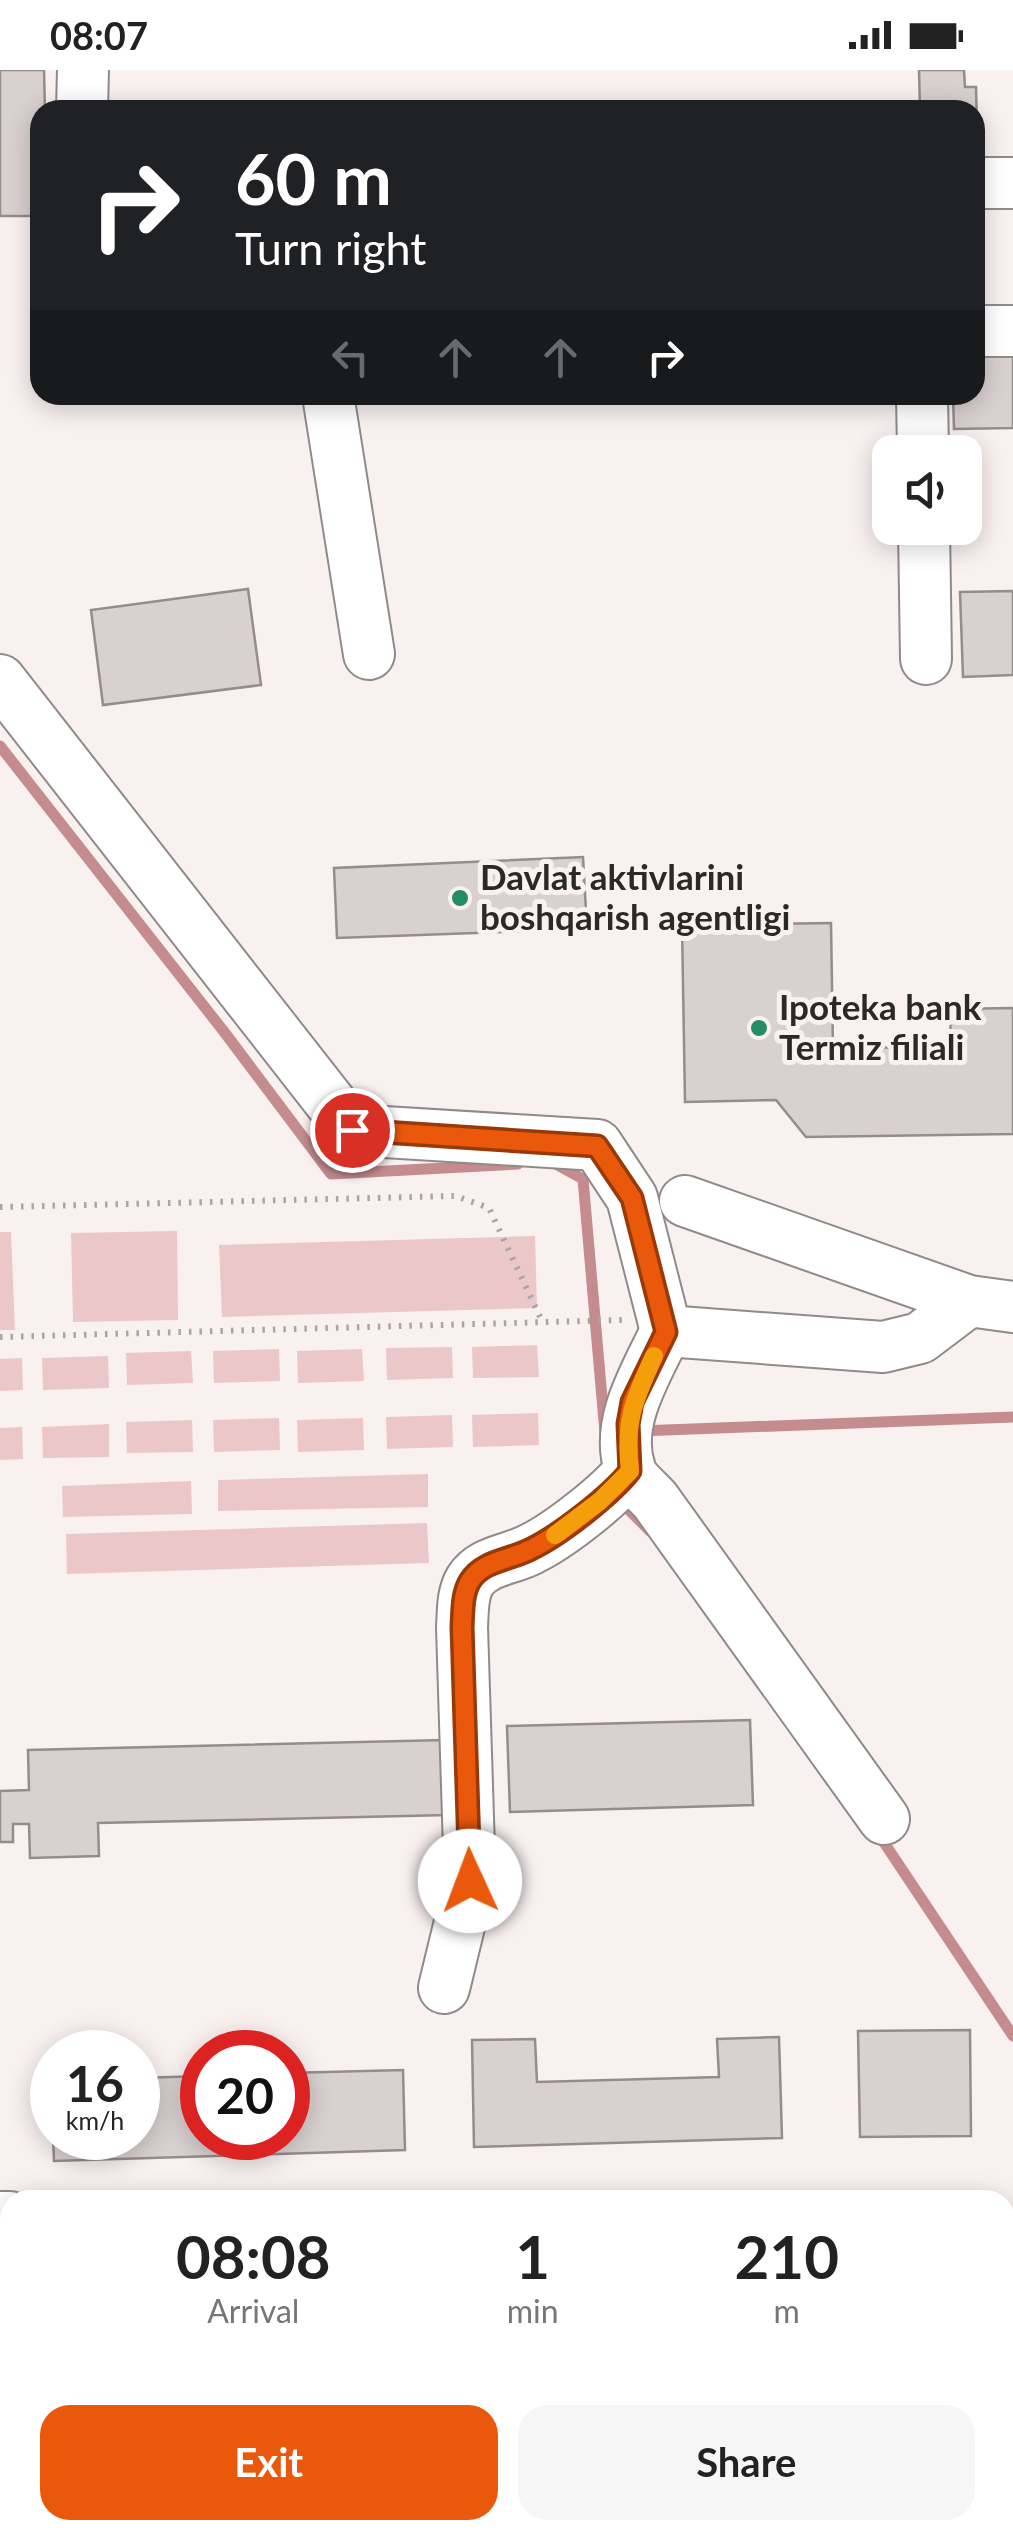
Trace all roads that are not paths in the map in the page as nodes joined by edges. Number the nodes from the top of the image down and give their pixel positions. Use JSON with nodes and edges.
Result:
{"nodes":[{"id":1,"x":83,"y":70,"type":"edge"},
{"id":2,"x":82,"y":100,"type":"edge"},
{"id":3,"x":1013,"y":330,"type":"edge"},
{"id":4,"x":985,"y":331,"type":"edge"},
{"id":5,"x":330,"y":405,"type":"edge"},
{"id":6,"x":922,"y":405,"type":"edge"},
{"id":7,"x":922,"y":435,"type":"edge"},
{"id":8,"x":924,"y":545,"type":"edge"},
{"id":9,"x":369,"y":654,"type":"dead end"},
{"id":10,"x":926,"y":659,"type":"dead end"},
{"id":11,"x":0,"y":680,"type":"edge"},
{"id":12,"x":685,"y":1201,"type":"dead end"},
{"id":13,"x":991,"y":1304,"type":"edge"},
{"id":14,"x":645,"y":1326,"type":"junction"},
{"id":15,"x":628,"y":1447,"type":"junction"},
{"id":16,"x":884,"y":1819,"type":"dead end"},
{"id":17,"x":444,"y":1988,"type":"dead end"}],
"edges":[{"from":1,"to":2,"type":"street"},
{"from":3,"to":4,"type":"street"},
{"from":5,"to":9,"type":"street"},
{"from":6,"to":7,"type":"street"},
{"from":8,"to":10,"type":"street"},
{"from":11,"to":14,"type":"street"},
{"from":12,"to":13,"type":"street"},
{"from":13,"to":14,"type":"street"},
{"from":14,"to":15,"type":"street"},
{"from":15,"to":16,"type":"street"},
{"from":15,"to":17,"type":"street"}]}
